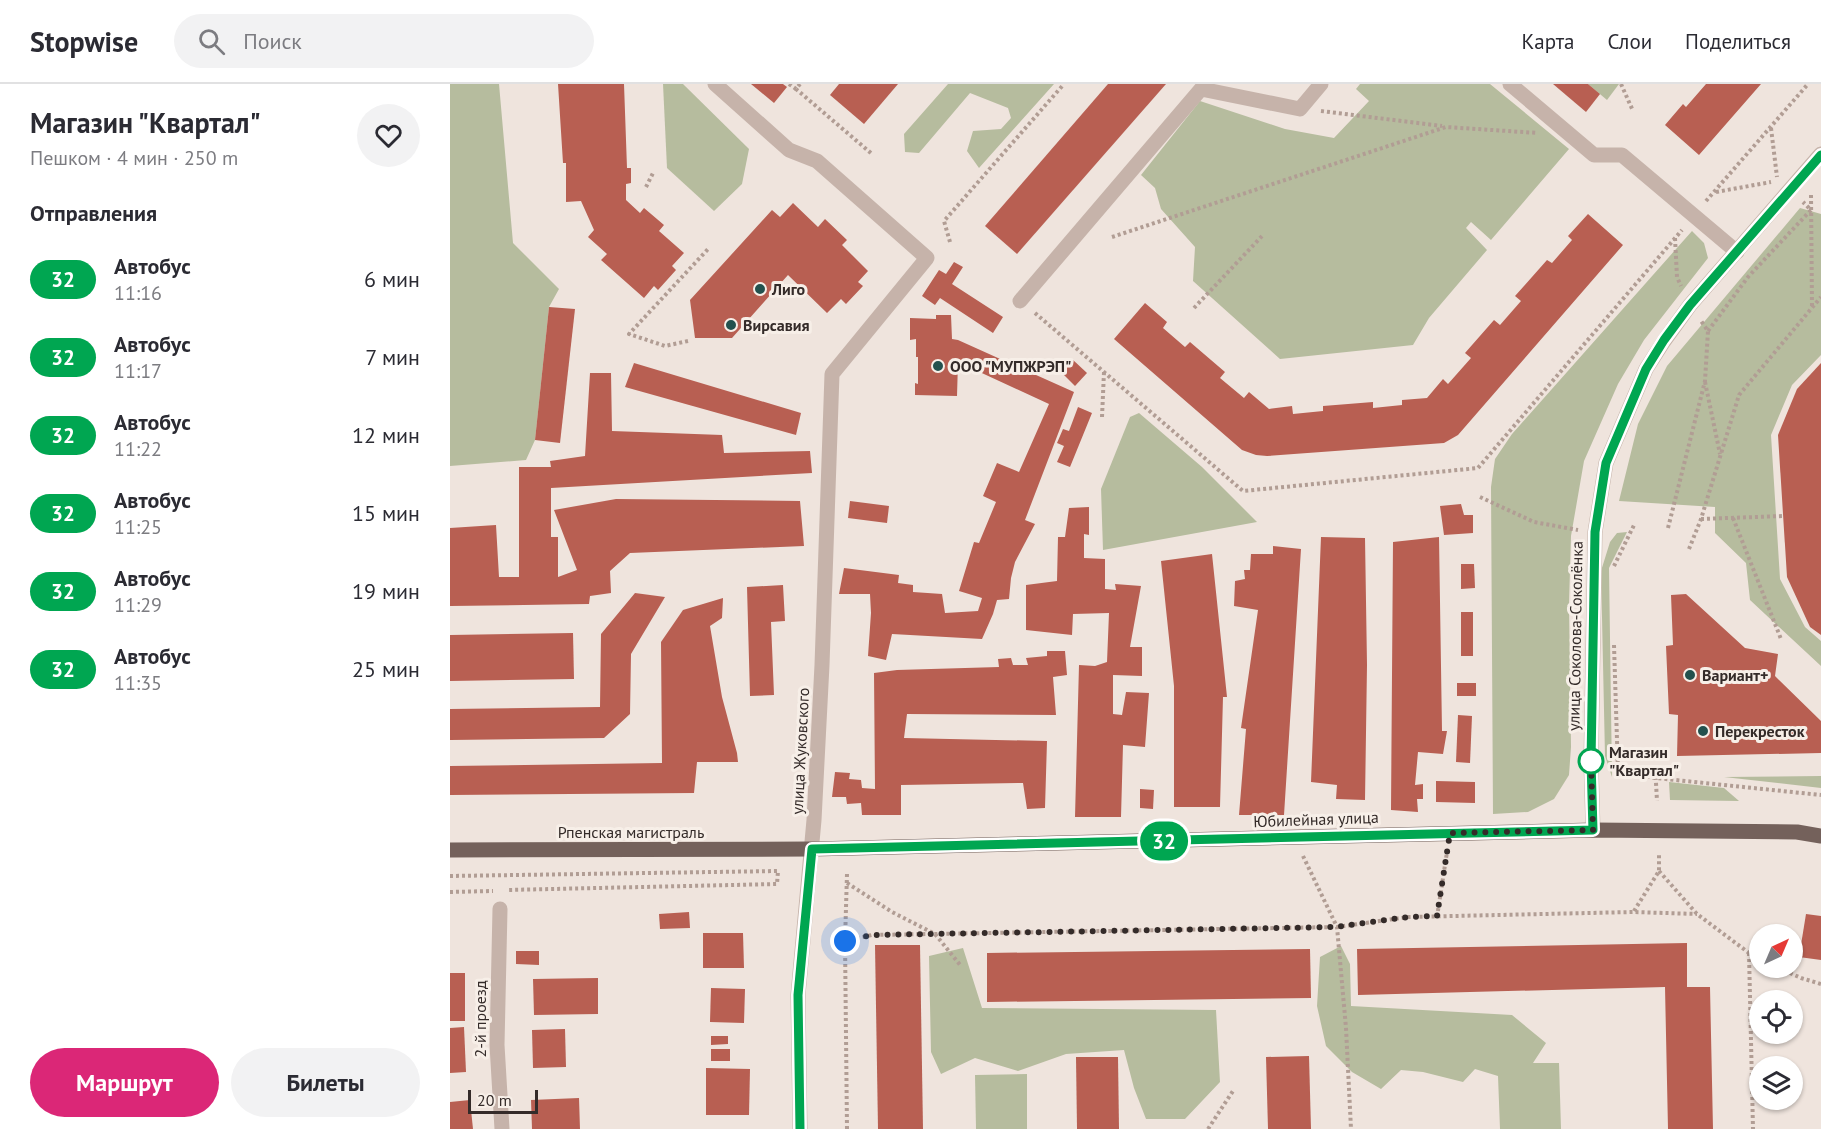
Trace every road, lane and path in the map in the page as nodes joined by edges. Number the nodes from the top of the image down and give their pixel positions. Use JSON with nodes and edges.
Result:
{"nodes":[{"id":1,"x":715,"y":84,"type":"edge"},
{"id":2,"x":789,"y":84,"type":"edge"},
{"id":3,"x":800,"y":84,"type":"edge"},
{"id":4,"x":1064,"y":84,"type":"edge"},
{"id":5,"x":1321,"y":84,"type":"edge"},
{"id":6,"x":1510,"y":84,"type":"edge"},
{"id":7,"x":1621,"y":84,"type":"edge"},
{"id":8,"x":1808,"y":84,"type":"edge"},
{"id":9,"x":796,"y":89,"type":"junction"},
{"id":10,"x":1300,"y":109,"type":"junction"},
{"id":11,"x":1633,"y":111,"type":"dead end"},
{"id":12,"x":1446,"y":127,"type":"junction"},
{"id":13,"x":1771,"y":127,"type":"junction"},
{"id":14,"x":1572,"y":135,"type":"junction"},
{"id":15,"x":872,"y":154,"type":"dead end"},
{"id":16,"x":1821,"y":154,"type":"edge"},
{"id":17,"x":653,"y":173,"type":"dead end"},
{"id":18,"x":646,"y":187,"type":"dead end"},
{"id":19,"x":1714,"y":192,"type":"junction"},
{"id":20,"x":1811,"y":192,"type":"dead end"},
{"id":21,"x":1801,"y":201,"type":"dead end"},
{"id":22,"x":1811,"y":210,"type":"junction"},
{"id":23,"x":1694,"y":216,"type":"junction"},
{"id":24,"x":1263,"y":235,"type":"dead end"},
{"id":25,"x":1112,"y":237,"type":"dead end"},
{"id":26,"x":1675,"y":237,"type":"junction"},
{"id":27,"x":950,"y":242,"type":"dead end"},
{"id":28,"x":710,"y":248,"type":"dead end"},
{"id":29,"x":1737,"y":252,"type":"junction"},
{"id":30,"x":1821,"y":297,"type":"edge"},
{"id":31,"x":1020,"y":301,"type":"joint"},
{"id":32,"x":1690,"y":305,"type":"junction"},
{"id":33,"x":1194,"y":308,"type":"dead end"},
{"id":34,"x":1812,"y":308,"type":"junction"},
{"id":35,"x":1708,"y":331,"type":"junction"},
{"id":36,"x":688,"y":341,"type":"dead end"},
{"id":37,"x":1104,"y":371,"type":"junction"},
{"id":38,"x":1705,"y":381,"type":"junction"},
{"id":39,"x":1102,"y":417,"type":"dead end"},
{"id":40,"x":1720,"y":455,"type":"junction"},
{"id":41,"x":1480,"y":497,"type":"dead end"},
{"id":42,"x":1783,"y":516,"type":"dead end"},
{"id":43,"x":1733,"y":518,"type":"junction"},
{"id":44,"x":1701,"y":519,"type":"junction"},
{"id":45,"x":1635,"y":523,"type":"dead end"},
{"id":46,"x":1668,"y":528,"type":"dead end"},
{"id":47,"x":1595,"y":532,"type":"junction"},
{"id":48,"x":1689,"y":549,"type":"dead end"},
{"id":49,"x":1612,"y":569,"type":"dead end"},
{"id":50,"x":1780,"y":639,"type":"dead end"},
{"id":51,"x":1614,"y":641,"type":"dead end"},
{"id":52,"x":1655,"y":765,"type":"dead end"},
{"id":53,"x":1656,"y":778,"type":"junction"},
{"id":54,"x":1821,"y":795,"type":"edge"},
{"id":55,"x":1657,"y":801,"type":"dead end"},
{"id":56,"x":1593,"y":830,"type":"junction"},
{"id":57,"x":1450,"y":833,"type":"junction"},
{"id":58,"x":1821,"y":836,"type":"edge"},
{"id":59,"x":1297,"y":837,"type":"junction"},
{"id":60,"x":812,"y":849,"type":"junction"},
{"id":61,"x":450,"y":850,"type":"edge"},
{"id":62,"x":1659,"y":855,"type":"dead end"},
{"id":63,"x":1659,"y":871,"type":"junction"},
{"id":64,"x":847,"y":874,"type":"dead end"},
{"id":65,"x":450,"y":876,"type":"edge"},
{"id":66,"x":847,"y":882,"type":"junction"},
{"id":67,"x":450,"y":892,"type":"edge"},
{"id":68,"x":500,"y":909,"type":"dead end"},
{"id":69,"x":1633,"y":912,"type":"junction"},
{"id":70,"x":1697,"y":914,"type":"junction"},
{"id":71,"x":1437,"y":916,"type":"junction"},
{"id":72,"x":1336,"y":927,"type":"junction"},
{"id":73,"x":935,"y":934,"type":"junction"},
{"id":74,"x":845,"y":941,"type":"junction"},
{"id":75,"x":1749,"y":953,"type":"edge"},
{"id":76,"x":961,"y":966,"type":"dead end"},
{"id":77,"x":1750,"y":978,"type":"edge"},
{"id":78,"x":1801,"y":978,"type":"edge"},
{"id":79,"x":1821,"y":984,"type":"edge"},
{"id":80,"x":1233,"y":1091,"type":"dead end"},
{"id":81,"x":502,"y":1129,"type":"edge"},
{"id":82,"x":800,"y":1129,"type":"edge"},
{"id":83,"x":847,"y":1129,"type":"edge"},
{"id":84,"x":1208,"y":1129,"type":"edge"},
{"id":85,"x":1351,"y":1129,"type":"edge"},
{"id":86,"x":1753,"y":1129,"type":"edge"}],
"edges":[{"from":1,"to":60,"type":"street","name":"улица Жуковского"},
{"from":2,"to":9,"type":"path"},
{"from":3,"to":9,"type":"path"},
{"from":4,"to":27,"type":"path"},
{"from":5,"to":10,"type":"street"},
{"from":6,"to":14,"type":"street"},
{"from":7,"to":11,"type":"path"},
{"from":8,"to":13,"type":"path"},
{"from":9,"to":15,"type":"path"},
{"from":10,"to":12,"type":"path"},
{"from":10,"to":31,"type":"street"},
{"from":12,"to":14,"type":"path"},
{"from":12,"to":25,"type":"path"},
{"from":13,"to":19,"type":"path"},
{"from":13,"to":19,"type":"path"},
{"from":14,"to":23,"type":"street"},
{"from":16,"to":29,"type":"street","name":"улица Соколова-Соколёнка"},
{"from":17,"to":18,"type":"path"},
{"from":19,"to":23,"type":"path"},
{"from":20,"to":22,"type":"path"},
{"from":21,"to":22,"type":"path"},
{"from":22,"to":34,"type":"path"},
{"from":22,"to":35,"type":"path"},
{"from":23,"to":26,"type":"path"},
{"from":23,"to":29,"type":"street"},
{"from":24,"to":33,"type":"path"},
{"from":26,"to":32,"type":"path"},
{"from":26,"to":37,"type":"path"},
{"from":28,"to":36,"type":"path"},
{"from":29,"to":32,"type":"street","name":"улица Соколова-Соколёнка"},
{"from":30,"to":34,"type":"path"},
{"from":31,"to":37,"type":"path"},
{"from":32,"to":35,"type":"path"},
{"from":32,"to":47,"type":"street","name":"улица Соколова-Соколёнка"},
{"from":34,"to":40,"type":"path"},
{"from":35,"to":38,"type":"path"},
{"from":37,"to":39,"type":"path"},
{"from":38,"to":40,"type":"path"},
{"from":38,"to":46,"type":"path"},
{"from":40,"to":44,"type":"path"},
{"from":41,"to":47,"type":"path"},
{"from":42,"to":43,"type":"path"},
{"from":43,"to":44,"type":"path"},
{"from":43,"to":50,"type":"path"},
{"from":44,"to":48,"type":"path"},
{"from":45,"to":49,"type":"path"},
{"from":47,"to":56,"type":"street","name":"улица Соколова-Соколёнка"},
{"from":51,"to":53,"type":"path"},
{"from":52,"to":53,"type":"path"},
{"from":53,"to":54,"type":"path"},
{"from":53,"to":55,"type":"path"},
{"from":56,"to":57,"type":"main road","name":"Юбилейная улица"},
{"from":56,"to":58,"type":"main road","name":"Юбилейная улица"},
{"from":57,"to":59,"type":"main road","name":"Юбилейная улица"},
{"from":57,"to":71,"type":"path"},
{"from":59,"to":60,"type":"main road","name":"Юбилейная улица"},
{"from":59,"to":72,"type":"path"},
{"from":60,"to":61,"type":"main road","name":"Рпенская магистраль"},
{"from":60,"to":82,"type":"street","name":"улица Жуковского"},
{"from":62,"to":63,"type":"path"},
{"from":63,"to":69,"type":"path"},
{"from":63,"to":70,"type":"path"},
{"from":64,"to":66,"type":"path"},
{"from":65,"to":67,"type":"path"},
{"from":66,"to":73,"type":"path"},
{"from":66,"to":74,"type":"path"},
{"from":68,"to":81,"type":"street","name":"2-й проезд"},
{"from":69,"to":70,"type":"path"},
{"from":69,"to":71,"type":"path"},
{"from":70,"to":75,"type":"path"},
{"from":71,"to":72,"type":"path"},
{"from":72,"to":73,"type":"path"},
{"from":72,"to":85,"type":"path"},
{"from":73,"to":74,"type":"path"},
{"from":73,"to":76,"type":"path"},
{"from":74,"to":83,"type":"path"},
{"from":77,"to":86,"type":"path"},
{"from":78,"to":79,"type":"path"},
{"from":80,"to":84,"type":"path"}]}
